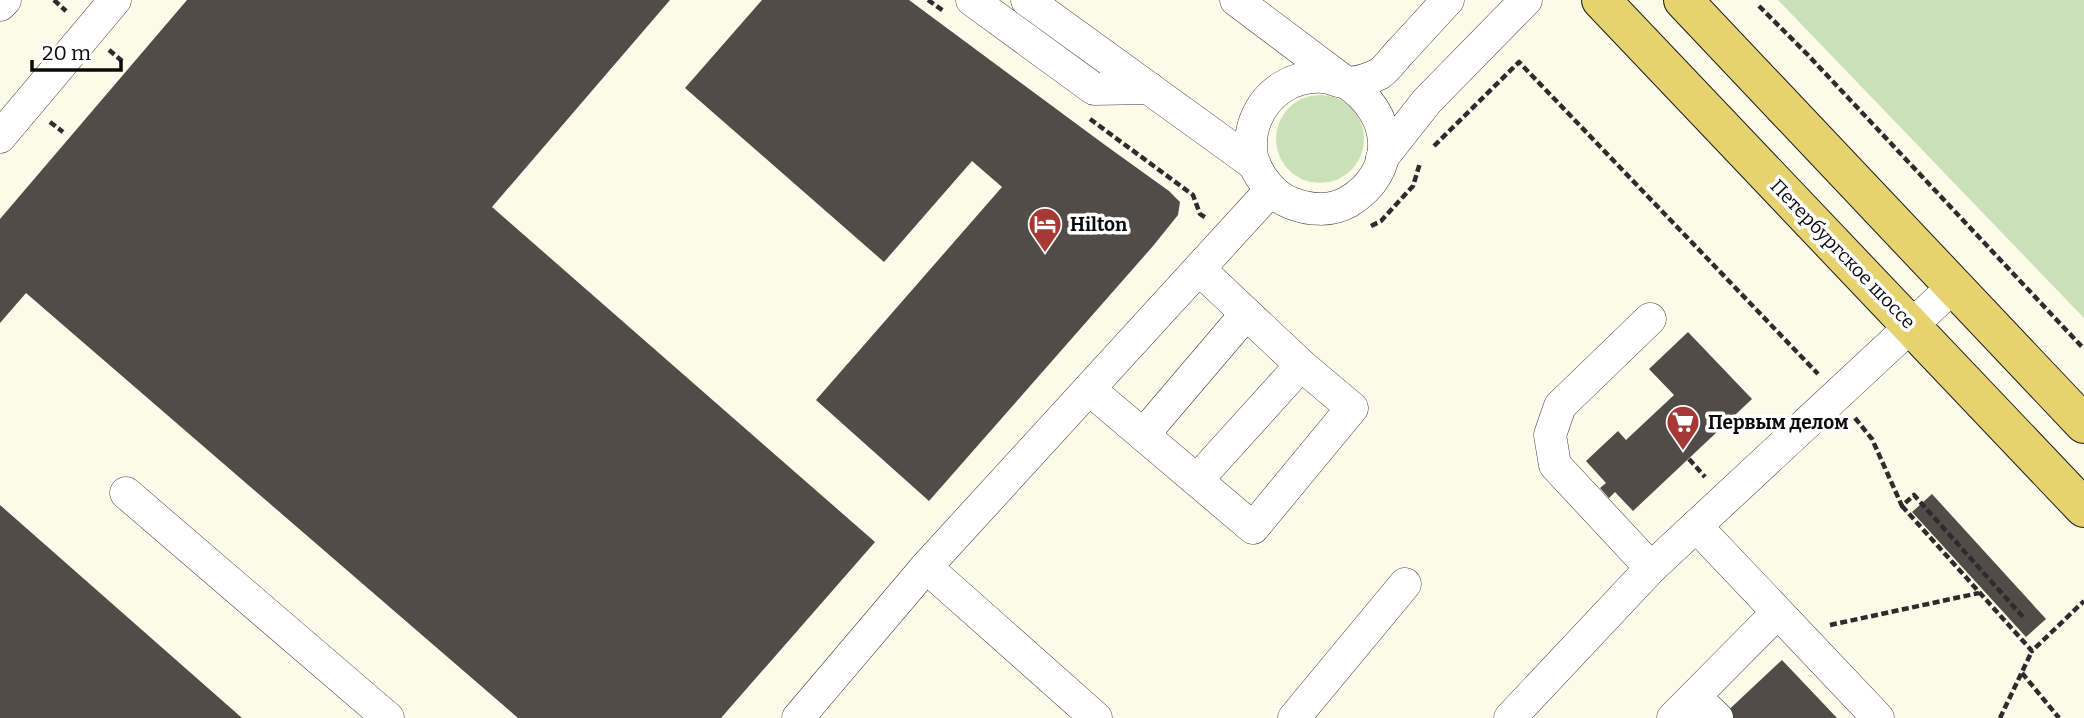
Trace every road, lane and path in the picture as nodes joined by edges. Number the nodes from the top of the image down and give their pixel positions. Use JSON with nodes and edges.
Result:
{"nodes":[{"id":1,"x":5,"y":0,"type":"edge"},
{"id":2,"x":115,"y":0,"type":"edge"},
{"id":3,"x":972,"y":0,"type":"edge"},
{"id":4,"x":1027,"y":0,"type":"edge"},
{"id":5,"x":1236,"y":0,"type":"edge"},
{"id":6,"x":1448,"y":0,"type":"edge"},
{"id":7,"x":1526,"y":0,"type":"edge"},
{"id":8,"x":1601,"y":0,"type":"edge"},
{"id":9,"x":1683,"y":0,"type":"edge"},
{"id":10,"x":0,"y":5,"type":"edge"},
{"id":11,"x":1759,"y":6,"type":"dead end"},
{"id":12,"x":1345,"y":82,"type":"junction"},
{"id":13,"x":1149,"y":88,"type":"junction"},
{"id":14,"x":0,"y":137,"type":"edge"},
{"id":15,"x":1382,"y":159,"type":"junction"},
{"id":16,"x":1263,"y":178,"type":"junction"},
{"id":17,"x":1199,"y":269,"type":"junction"},
{"id":18,"x":1954,"y":286,"type":"junction"},
{"id":19,"x":1246,"y":314,"type":"junction"},
{"id":20,"x":1650,"y":319,"type":"dead end"},
{"id":21,"x":1911,"y":326,"type":"junction"},
{"id":22,"x":2084,"y":349,"type":"edge"},
{"id":23,"x":1301,"y":365,"type":"junction"},
{"id":24,"x":1089,"y":389,"type":"junction"},
{"id":25,"x":1838,"y":394,"type":"junction"},
{"id":26,"x":2084,"y":424,"type":"edge"},
{"id":27,"x":1143,"y":435,"type":"junction"},
{"id":28,"x":1197,"y":480,"type":"junction"},
{"id":29,"x":126,"y":493,"type":"dead end"},
{"id":30,"x":1902,"y":506,"type":"junction"},
{"id":31,"x":2084,"y":508,"type":"edge"},
{"id":32,"x":1696,"y":526,"type":"junction"},
{"id":33,"x":926,"y":566,"type":"junction"},
{"id":34,"x":1651,"y":568,"type":"junction"},
{"id":35,"x":1405,"y":584,"type":"dead end"},
{"id":36,"x":1980,"y":593,"type":"junction"},
{"id":37,"x":2084,"y":601,"type":"edge"},
{"id":38,"x":2023,"y":617,"type":"dead end"},
{"id":39,"x":1786,"y":623,"type":"junction"},
{"id":40,"x":2032,"y":651,"type":"junction"},
{"id":41,"x":2022,"y":673,"type":"junction"},
{"id":42,"x":1695,"y":711,"type":"edge"},
{"id":43,"x":388,"y":718,"type":"edge"},
{"id":44,"x":798,"y":718,"type":"edge"},
{"id":45,"x":1096,"y":718,"type":"edge"},
{"id":46,"x":1294,"y":718,"type":"edge"},
{"id":47,"x":1510,"y":718,"type":"edge"},
{"id":48,"x":1878,"y":718,"type":"edge"},
{"id":49,"x":2000,"y":718,"type":"edge"},
{"id":50,"x":2059,"y":718,"type":"edge"}],
"edges":[{"from":1,"to":10,"type":"street"},
{"from":2,"to":14,"type":"street"},
{"from":3,"to":13,"type":"street"},
{"from":4,"to":13,"type":"street"},
{"from":5,"to":12,"type":"street"},
{"from":6,"to":12,"type":"street"},
{"from":7,"to":15,"type":"street"},
{"from":8,"to":21,"type":"main road","name":"Петербургское шоссе"},
{"from":9,"to":18,"type":"main road"},
{"from":11,"to":22,"type":"path"},
{"from":12,"to":15,"type":"street"},
{"from":12,"to":16,"type":"street"},
{"from":13,"to":16,"type":"street"},
{"from":15,"to":16,"type":"street"},
{"from":16,"to":17,"type":"street"},
{"from":17,"to":19,"type":"street"},
{"from":17,"to":24,"type":"street"},
{"from":18,"to":21,"type":"street"},
{"from":18,"to":26,"type":"main road"},
{"from":19,"to":23,"type":"street"},
{"from":19,"to":27,"type":"street"},
{"from":20,"to":34,"type":"street"},
{"from":21,"to":25,"type":"street"},
{"from":21,"to":31,"type":"main road","name":"Петербургское шоссе"},
{"from":23,"to":28,"type":"street"},
{"from":23,"to":28,"type":"street"},
{"from":24,"to":27,"type":"street"},
{"from":24,"to":33,"type":"street"},
{"from":25,"to":30,"type":"path"},
{"from":25,"to":32,"type":"street"},
{"from":27,"to":28,"type":"street"},
{"from":29,"to":43,"type":"street"},
{"from":30,"to":36,"type":"path"},
{"from":30,"to":38,"type":"path"},
{"from":32,"to":34,"type":"street"},
{"from":32,"to":39,"type":"street"},
{"from":33,"to":44,"type":"street"},
{"from":33,"to":45,"type":"street"},
{"from":34,"to":47,"type":"street"},
{"from":35,"to":46,"type":"street"},
{"from":36,"to":39,"type":"path"},
{"from":36,"to":40,"type":"path"},
{"from":37,"to":40,"type":"path"},
{"from":39,"to":42,"type":"street"},
{"from":39,"to":48,"type":"street"},
{"from":40,"to":41,"type":"path"},
{"from":41,"to":49,"type":"path"},
{"from":41,"to":50,"type":"path"}]}
